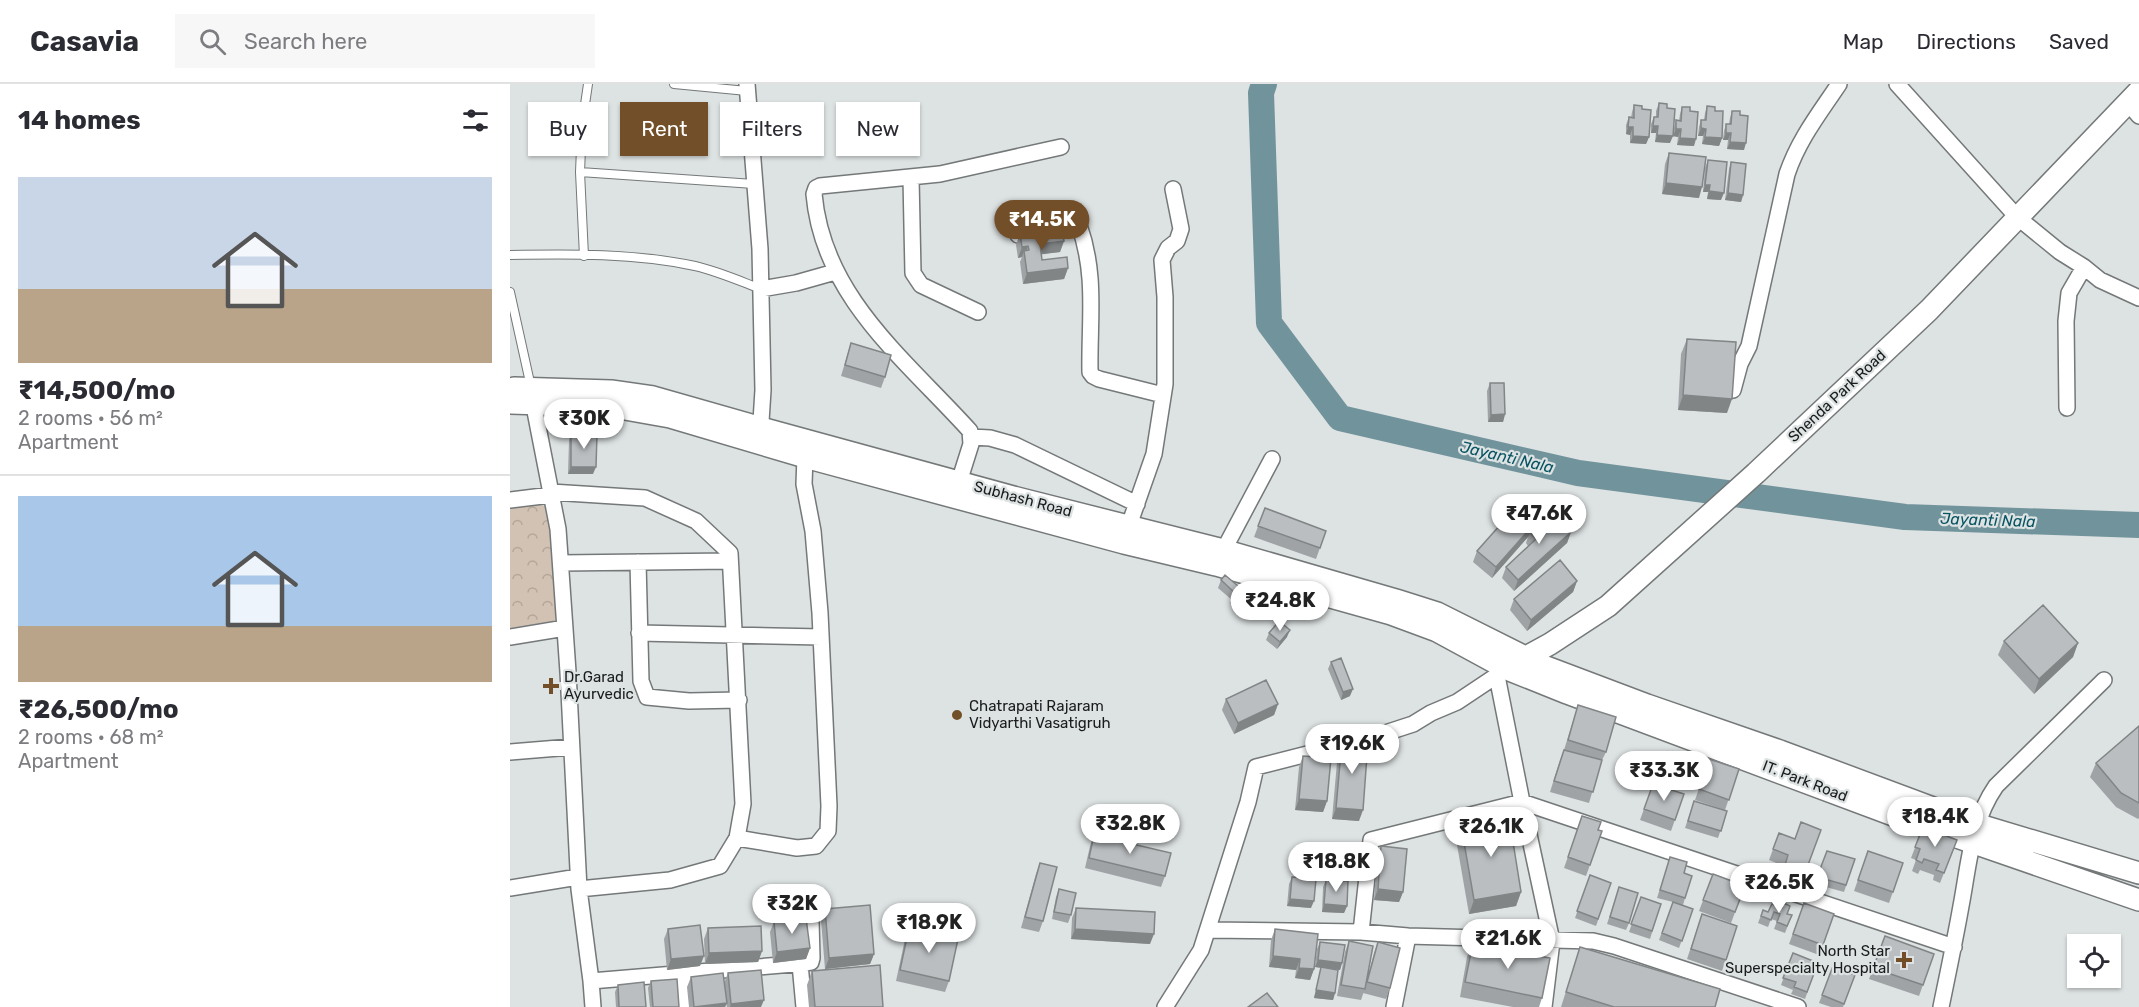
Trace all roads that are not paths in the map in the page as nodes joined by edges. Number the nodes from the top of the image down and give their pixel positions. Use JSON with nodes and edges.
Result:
{"nodes":[{"id":1,"x":588,"y":84,"type":"edge"},
{"id":2,"x":674,"y":84,"type":"edge"},
{"id":3,"x":1839,"y":84,"type":"edge"},
{"id":4,"x":1897,"y":84,"type":"edge"},
{"id":5,"x":747,"y":87,"type":"edge"},
{"id":6,"x":2135,"y":103,"type":"edge"},
{"id":7,"x":1061,"y":147,"type":"dead end"},
{"id":8,"x":580,"y":172,"type":"junction"},
{"id":9,"x":911,"y":178,"type":"junction"},
{"id":10,"x":754,"y":184,"type":"junction"},
{"id":11,"x":1173,"y":189,"type":"dead end"},
{"id":12,"x":2017,"y":217,"type":"junction"},
{"id":13,"x":1018,"y":235,"type":"edge"},
{"id":14,"x":510,"y":255,"type":"edge"},
{"id":15,"x":584,"y":256,"type":"junction"},
{"id":16,"x":2084,"y":267,"type":"junction"},
{"id":17,"x":835,"y":272,"type":"junction"},
{"id":18,"x":761,"y":289,"type":"junction"},
{"id":19,"x":510,"y":292,"type":"edge"},
{"id":20,"x":2139,"y":298,"type":"edge"},
{"id":21,"x":978,"y":312,"type":"dead end"},
{"id":22,"x":1733,"y":390,"type":"edge"},
{"id":23,"x":525,"y":393,"type":"edge"},
{"id":24,"x":1163,"y":395,"type":"junction"},
{"id":25,"x":510,"y":403,"type":"edge"},
{"id":26,"x":2067,"y":408,"type":"dead end"},
{"id":27,"x":760,"y":436,"type":"junction"},
{"id":28,"x":972,"y":437,"type":"junction"},
{"id":29,"x":806,"y":457,"type":"junction"},
{"id":30,"x":1272,"y":459,"type":"dead end"},
{"id":31,"x":948,"y":484,"type":"junction"},
{"id":32,"x":551,"y":494,"type":"junction"},
{"id":33,"x":510,"y":501,"type":"edge"},
{"id":34,"x":1137,"y":504,"type":"junction"},
{"id":35,"x":1126,"y":535,"type":"junction"},
{"id":36,"x":1219,"y":558,"type":"junction"},
{"id":37,"x":730,"y":561,"type":"junction"},
{"id":38,"x":638,"y":562,"type":"junction"},
{"id":39,"x":561,"y":563,"type":"junction"},
{"id":40,"x":565,"y":628,"type":"junction"},
{"id":41,"x":639,"y":633,"type":"junction"},
{"id":42,"x":734,"y":636,"type":"junction"},
{"id":43,"x":510,"y":637,"type":"edge"},
{"id":44,"x":821,"y":637,"type":"junction"},
{"id":45,"x":1525,"y":656,"type":"junction"},
{"id":46,"x":1502,"y":672,"type":"junction"},
{"id":47,"x":2104,"y":680,"type":"dead end"},
{"id":48,"x":739,"y":700,"type":"junction"},
{"id":49,"x":571,"y":747,"type":"junction"},
{"id":50,"x":510,"y":752,"type":"edge"},
{"id":51,"x":1522,"y":802,"type":"junction"},
{"id":52,"x":1974,"y":833,"type":"junction"},
{"id":53,"x":737,"y":838,"type":"junction"},
{"id":54,"x":2139,"y":873,"type":"edge"},
{"id":55,"x":578,"y":883,"type":"junction"},
{"id":56,"x":510,"y":888,"type":"edge"},
{"id":57,"x":2139,"y":900,"type":"edge"},
{"id":58,"x":811,"y":921,"type":"dead end"},
{"id":59,"x":1208,"y":930,"type":"junction"},
{"id":60,"x":1360,"y":932,"type":"junction"},
{"id":61,"x":1408,"y":936,"type":"junction"},
{"id":62,"x":1552,"y":941,"type":"junction"},
{"id":63,"x":1954,"y":947,"type":"junction"},
{"id":64,"x":800,"y":964,"type":"junction"},
{"id":65,"x":683,"y":973,"type":"junction"},
{"id":66,"x":591,"y":981,"type":"junction"},
{"id":67,"x":593,"y":1007,"type":"edge"},
{"id":68,"x":686,"y":1007,"type":"edge"},
{"id":69,"x":804,"y":1007,"type":"edge"},
{"id":70,"x":1165,"y":1007,"type":"edge"},
{"id":71,"x":1394,"y":1007,"type":"edge"},
{"id":72,"x":1544,"y":1007,"type":"edge"},
{"id":73,"x":1798,"y":1007,"type":"edge"},
{"id":74,"x":1941,"y":1007,"type":"edge"}],
"edges":[{"from":1,"to":8,"type":"lane"},
{"from":2,"to":5,"type":"lane"},
{"from":3,"to":22,"type":"street"},
{"from":4,"to":12,"type":"street"},
{"from":5,"to":10,"type":"street"},
{"from":6,"to":12,"type":"main road","name":"Shenda Park Road"},
{"from":7,"to":9,"type":"street"},
{"from":8,"to":10,"type":"lane"},
{"from":8,"to":15,"type":"lane"},
{"from":9,"to":17,"type":"street"},
{"from":9,"to":21,"type":"street"},
{"from":10,"to":18,"type":"street"},
{"from":11,"to":24,"type":"street"},
{"from":12,"to":16,"type":"street"},
{"from":12,"to":45,"type":"main road","name":"Shenda Park Road"},
{"from":13,"to":24,"type":"street"},
{"from":14,"to":15,"type":"lane"},
{"from":15,"to":18,"type":"lane"},
{"from":16,"to":20,"type":"street"},
{"from":16,"to":26,"type":"street"},
{"from":17,"to":18,"type":"street"},
{"from":17,"to":28,"type":"street"},
{"from":18,"to":27,"type":"street"},
{"from":19,"to":23,"type":"lane"},
{"from":23,"to":25,"type":"main road","name":"Subhash Road"},
{"from":23,"to":27,"type":"main road","name":"Subhash Road"},
{"from":23,"to":32,"type":"street"},
{"from":24,"to":34,"type":"street"},
{"from":27,"to":29,"type":"main road","name":"Subhash Road"},
{"from":27,"to":31,"type":"main road","name":"Subhash Road"},
{"from":28,"to":31,"type":"street"},
{"from":28,"to":34,"type":"street"},
{"from":29,"to":31,"type":"main road","name":"Subhash Road"},
{"from":29,"to":44,"type":"street"},
{"from":30,"to":36,"type":"street"},
{"from":31,"to":35,"type":"main road","name":"Subhash Road"},
{"from":32,"to":33,"type":"street"},
{"from":32,"to":37,"type":"street"},
{"from":32,"to":39,"type":"street"},
{"from":34,"to":35,"type":"street"},
{"from":35,"to":36,"type":"main road","name":"Subhash Road"},
{"from":36,"to":45,"type":"main road","name":"Subhash Road"},
{"from":36,"to":46,"type":"main road","name":"Subhash Road"},
{"from":37,"to":38,"type":"street"},
{"from":37,"to":42,"type":"street"},
{"from":38,"to":39,"type":"street"},
{"from":38,"to":41,"type":"street"},
{"from":39,"to":40,"type":"street"},
{"from":40,"to":43,"type":"street"},
{"from":40,"to":49,"type":"street"},
{"from":41,"to":42,"type":"street"},
{"from":41,"to":48,"type":"street"},
{"from":42,"to":44,"type":"street"},
{"from":42,"to":48,"type":"street"},
{"from":44,"to":53,"type":"street"},
{"from":45,"to":46,"type":"main road","name":"Shenda Park Road"},
{"from":45,"to":52,"type":"main road","name":"IT. Park Road"},
{"from":46,"to":51,"type":"street"},
{"from":46,"to":52,"type":"main road","name":"IT. Park Road"},
{"from":46,"to":59,"type":"street"},
{"from":47,"to":52,"type":"street"},
{"from":48,"to":53,"type":"street"},
{"from":49,"to":50,"type":"street"},
{"from":49,"to":55,"type":"street"},
{"from":51,"to":60,"type":"street"},
{"from":51,"to":62,"type":"street"},
{"from":51,"to":63,"type":"street"},
{"from":52,"to":54,"type":"main road","name":"IT. Park Road"},
{"from":52,"to":57,"type":"main road","name":"IT. Park Road"},
{"from":52,"to":63,"type":"street"},
{"from":53,"to":55,"type":"street"},
{"from":55,"to":56,"type":"street"},
{"from":55,"to":66,"type":"street"},
{"from":58,"to":64,"type":"street"},
{"from":59,"to":60,"type":"street"},
{"from":59,"to":70,"type":"street"},
{"from":60,"to":61,"type":"street"},
{"from":61,"to":62,"type":"street"},
{"from":61,"to":71,"type":"street"},
{"from":62,"to":72,"type":"street"},
{"from":62,"to":73,"type":"street"},
{"from":63,"to":74,"type":"street"},
{"from":64,"to":65,"type":"street"},
{"from":64,"to":69,"type":"street"},
{"from":65,"to":66,"type":"street"},
{"from":65,"to":68,"type":"street"},
{"from":66,"to":67,"type":"street"}]}
